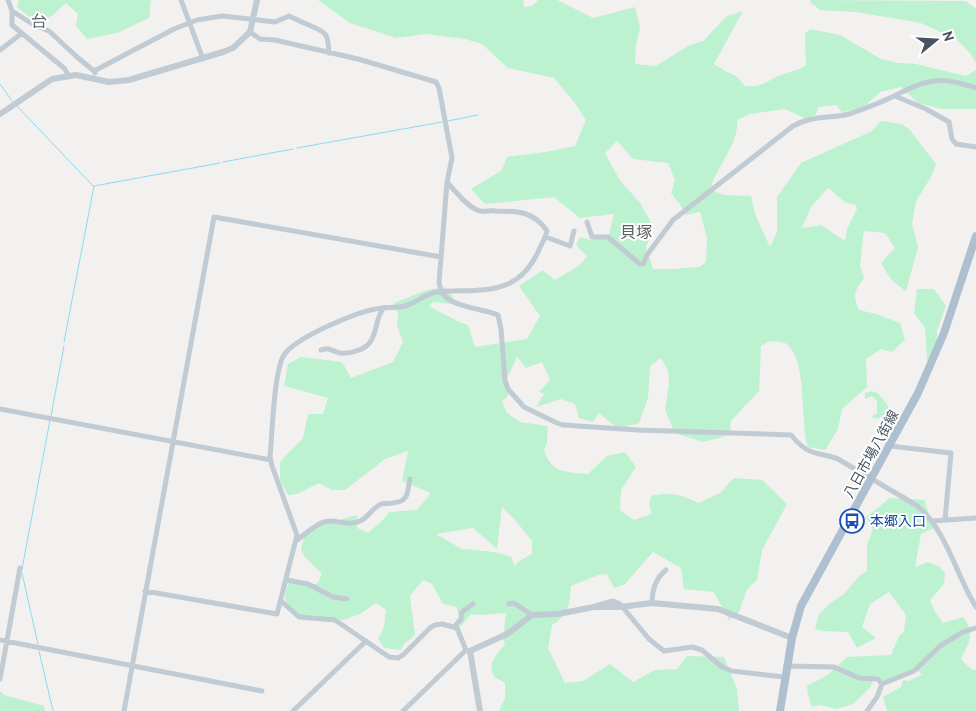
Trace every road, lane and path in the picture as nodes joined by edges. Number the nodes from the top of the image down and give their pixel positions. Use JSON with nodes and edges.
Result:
{"nodes":[{"id":1,"x":8,"y":0,"type":"edge"},
{"id":2,"x":181,"y":0,"type":"edge"},
{"id":3,"x":257,"y":0,"type":"edge"},
{"id":4,"x":12,"y":10,"type":"junction"},
{"id":5,"x":254,"y":21,"type":"junction"},
{"id":6,"x":188,"y":23,"type":"junction"},
{"id":7,"x":250,"y":32,"type":"junction"},
{"id":8,"x":21,"y":34,"type":"junction"},
{"id":9,"x":0,"y":50,"type":"edge"},
{"id":10,"x":329,"y":53,"type":"junction"},
{"id":11,"x":203,"y":59,"type":"junction"},
{"id":12,"x":94,"y":70,"type":"junction"},
{"id":13,"x":68,"y":76,"type":"junction"},
{"id":14,"x":96,"y":78,"type":"junction"},
{"id":15,"x":976,"y":88,"type":"edge"},
{"id":16,"x":895,"y":96,"type":"junction"},
{"id":17,"x":0,"y":114,"type":"edge"},
{"id":18,"x":976,"y":147,"type":"edge"},
{"id":19,"x":447,"y":182,"type":"junction"},
{"id":20,"x":587,"y":222,"type":"dead end"},
{"id":21,"x":574,"y":231,"type":"dead end"},
{"id":22,"x":976,"y":236,"type":"edge"},
{"id":23,"x":546,"y":237,"type":"junction"},
{"id":24,"x":441,"y":257,"type":"junction"},
{"id":25,"x":442,"y":293,"type":"junction"},
{"id":26,"x":384,"y":308,"type":"junction"},
{"id":27,"x":321,"y":350,"type":"dead end"},
{"id":28,"x":0,"y":409,"type":"edge"},
{"id":29,"x":172,"y":441,"type":"junction"},
{"id":30,"x":890,"y":446,"type":"junction"},
{"id":31,"x":271,"y":460,"type":"junction"},
{"id":32,"x":410,"y":479,"type":"dead end"},
{"id":33,"x":871,"y":479,"type":"junction"},
{"id":34,"x":976,"y":518,"type":"edge"},
{"id":35,"x":945,"y":520,"type":"junction"},
{"id":36,"x":932,"y":521,"type":"junction"},
{"id":37,"x":297,"y":541,"type":"junction"},
{"id":38,"x":20,"y":568,"type":"dead end"},
{"id":39,"x":666,"y":570,"type":"dead end"},
{"id":40,"x":287,"y":580,"type":"junction"},
{"id":41,"x":144,"y":591,"type":"junction"},
{"id":42,"x":347,"y":599,"type":"dead end"},
{"id":43,"x":281,"y":601,"type":"junction"},
{"id":44,"x":652,"y":603,"type":"junction"},
{"id":45,"x":473,"y":604,"type":"dead end"},
{"id":46,"x":509,"y":604,"type":"dead end"},
{"id":47,"x":620,"y":607,"type":"junction"},
{"id":48,"x":976,"y":607,"type":"edge"},
{"id":49,"x":532,"y":615,"type":"junction"},
{"id":50,"x":455,"y":626,"type":"junction"},
{"id":51,"x":976,"y":628,"type":"edge"},
{"id":52,"x":792,"y":638,"type":"junction"},
{"id":53,"x":0,"y":640,"type":"edge"},
{"id":54,"x":366,"y":641,"type":"junction"},
{"id":55,"x":7,"y":642,"type":"junction"},
{"id":56,"x":468,"y":651,"type":"junction"},
{"id":57,"x":132,"y":666,"type":"junction"},
{"id":58,"x":786,"y":666,"type":"junction"},
{"id":59,"x":784,"y":678,"type":"junction"},
{"id":60,"x":0,"y":679,"type":"edge"},
{"id":61,"x":882,"y":684,"type":"junction"},
{"id":62,"x":262,"y":691,"type":"dead end"},
{"id":63,"x":124,"y":711,"type":"edge"},
{"id":64,"x":293,"y":711,"type":"edge"},
{"id":65,"x":403,"y":711,"type":"edge"},
{"id":66,"x":480,"y":711,"type":"edge"},
{"id":67,"x":780,"y":711,"type":"edge"},
{"id":68,"x":866,"y":711,"type":"edge"}],
"edges":[{"from":1,"to":4,"type":"street"},
{"from":2,"to":6,"type":"street"},
{"from":3,"to":5,"type":"street"},
{"from":4,"to":8,"type":"street"},
{"from":4,"to":12,"type":"street"},
{"from":5,"to":6,"type":"street"},
{"from":5,"to":7,"type":"street"},
{"from":5,"to":10,"type":"street"},
{"from":6,"to":11,"type":"street"},
{"from":6,"to":12,"type":"street"},
{"from":7,"to":10,"type":"street"},
{"from":7,"to":11,"type":"street"},
{"from":8,"to":9,"type":"street"},
{"from":8,"to":13,"type":"street"},
{"from":10,"to":19,"type":"street"},
{"from":11,"to":14,"type":"street"},
{"from":12,"to":14,"type":"street"},
{"from":13,"to":14,"type":"street"},
{"from":13,"to":17,"type":"street"},
{"from":15,"to":16,"type":"street"},
{"from":16,"to":18,"type":"street"},
{"from":16,"to":20,"type":"street"},
{"from":19,"to":23,"type":"street"},
{"from":19,"to":24,"type":"street"},
{"from":21,"to":23,"type":"street"},
{"from":22,"to":30,"type":"main road","name":"八日市場八街線"},
{"from":23,"to":25,"type":"street"},
{"from":24,"to":25,"type":"street"},
{"from":24,"to":29,"type":"street"},
{"from":25,"to":26,"type":"street"},
{"from":25,"to":33,"type":"street"},
{"from":26,"to":27,"type":"street"},
{"from":26,"to":31,"type":"street"},
{"from":28,"to":29,"type":"street"},
{"from":29,"to":31,"type":"street"},
{"from":29,"to":41,"type":"street"},
{"from":30,"to":33,"type":"main road","name":"八日市場八街線"},
{"from":30,"to":35,"type":"street"},
{"from":31,"to":37,"type":"street"},
{"from":32,"to":37,"type":"street"},
{"from":33,"to":36,"type":"street"},
{"from":33,"to":52,"type":"main road","name":"八日市場八街線"},
{"from":34,"to":35,"type":"street"},
{"from":35,"to":36,"type":"street"},
{"from":36,"to":48,"type":"street"},
{"from":37,"to":40,"type":"street"},
{"from":38,"to":55,"type":"street"},
{"from":39,"to":44,"type":"street"},
{"from":40,"to":42,"type":"street"},
{"from":40,"to":43,"type":"street"},
{"from":41,"to":43,"type":"street"},
{"from":41,"to":57,"type":"street"},
{"from":43,"to":54,"type":"street"},
{"from":44,"to":47,"type":"street"},
{"from":44,"to":52,"type":"street"},
{"from":45,"to":50,"type":"street"},
{"from":46,"to":49,"type":"street"},
{"from":47,"to":49,"type":"street"},
{"from":47,"to":59,"type":"street"},
{"from":49,"to":56,"type":"street"},
{"from":50,"to":54,"type":"street"},
{"from":50,"to":56,"type":"street"},
{"from":51,"to":61,"type":"street"},
{"from":52,"to":58,"type":"main road","name":"八日市場八街線"},
{"from":53,"to":55,"type":"street"},
{"from":54,"to":64,"type":"street"},
{"from":55,"to":57,"type":"street"},
{"from":55,"to":60,"type":"street"},
{"from":56,"to":65,"type":"street"},
{"from":56,"to":66,"type":"street"},
{"from":57,"to":62,"type":"street"},
{"from":57,"to":63,"type":"street"},
{"from":58,"to":59,"type":"main road","name":"八日市場八街線"},
{"from":58,"to":61,"type":"street"},
{"from":59,"to":67,"type":"main road","name":"八日市場八街線"},
{"from":61,"to":68,"type":"street"}]}
